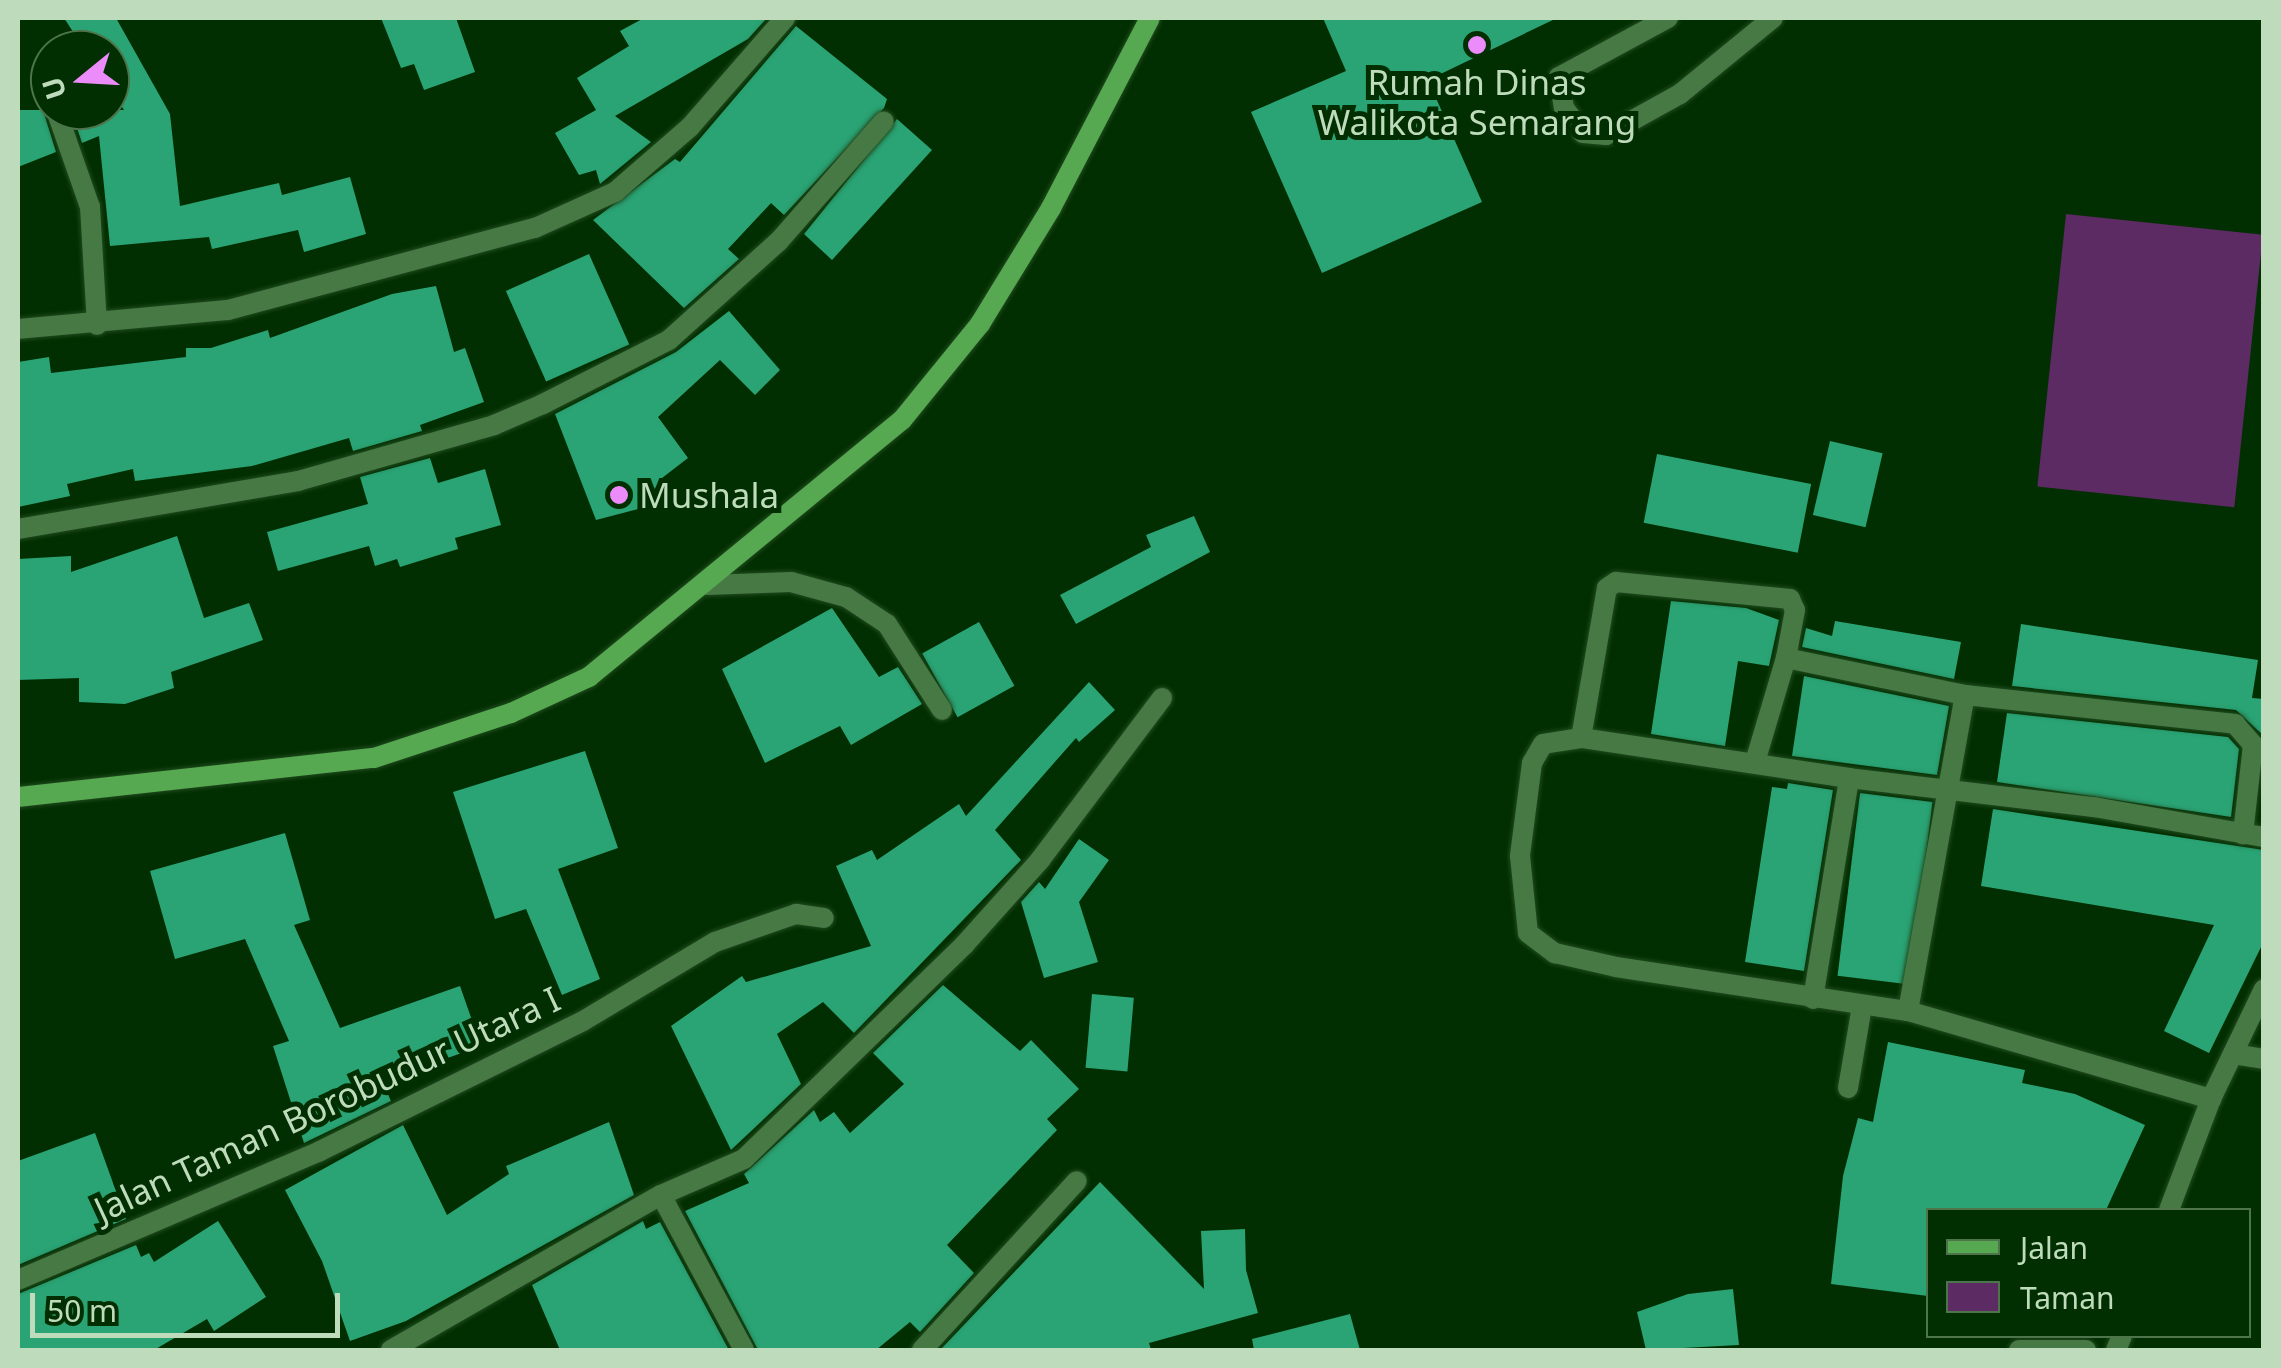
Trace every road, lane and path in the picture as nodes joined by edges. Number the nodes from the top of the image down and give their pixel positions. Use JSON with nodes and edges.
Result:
{"nodes":[{"id":1,"x":785,"y":18,"type":"edge"},
{"id":2,"x":1150,"y":18,"type":"edge"},
{"id":3,"x":1668,"y":18,"type":"edge"},
{"id":4,"x":1774,"y":18,"type":"edge"},
{"id":5,"x":884,"y":121,"type":"dead end"},
{"id":6,"x":63,"y":130,"type":"edge"},
{"id":7,"x":97,"y":325,"type":"junction"},
{"id":8,"x":18,"y":329,"type":"edge"},
{"id":9,"x":18,"y":529,"type":"edge"},
{"id":10,"x":708,"y":585,"type":"junction"},
{"id":11,"x":1786,"y":658,"type":"junction"},
{"id":12,"x":1965,"y":695,"type":"junction"},
{"id":13,"x":1162,"y":698,"type":"dead end"},
{"id":14,"x":942,"y":710,"type":"dead end"},
{"id":15,"x":1581,"y":738,"type":"junction"},
{"id":16,"x":1755,"y":762,"type":"junction"},
{"id":17,"x":1849,"y":778,"type":"junction"},
{"id":18,"x":1949,"y":792,"type":"junction"},
{"id":19,"x":18,"y":797,"type":"edge"},
{"id":20,"x":2253,"y":835,"type":"edge"},
{"id":21,"x":824,"y":918,"type":"dead end"},
{"id":22,"x":2264,"y":989,"type":"edge"},
{"id":23,"x":1813,"y":998,"type":"junction"},
{"id":24,"x":1862,"y":1006,"type":"junction"},
{"id":25,"x":1908,"y":1012,"type":"junction"},
{"id":26,"x":2233,"y":1054,"type":"junction"},
{"id":27,"x":2264,"y":1059,"type":"edge"},
{"id":28,"x":1848,"y":1088,"type":"dead end"},
{"id":29,"x":2211,"y":1099,"type":"junction"},
{"id":30,"x":1077,"y":1182,"type":"dead end"},
{"id":31,"x":661,"y":1195,"type":"junction"},
{"id":32,"x":2170,"y":1208,"type":"edge"},
{"id":33,"x":18,"y":1280,"type":"edge"},
{"id":34,"x":390,"y":1350,"type":"edge"},
{"id":35,"x":744,"y":1350,"type":"edge"},
{"id":36,"x":922,"y":1350,"type":"edge"},
{"id":37,"x":2019,"y":1350,"type":"edge"},
{"id":38,"x":2086,"y":1350,"type":"edge"}],
"edges":[{"from":1,"to":7,"type":"street"},
{"from":2,"to":10,"type":"street"},
{"from":3,"to":4,"type":"street"},
{"from":5,"to":9,"type":"street"},
{"from":6,"to":7,"type":"street"},
{"from":7,"to":8,"type":"street"},
{"from":10,"to":14,"type":"street"},
{"from":10,"to":19,"type":"street"},
{"from":11,"to":12,"type":"street"},
{"from":11,"to":15,"type":"street"},
{"from":11,"to":16,"type":"street"},
{"from":12,"to":18,"type":"street"},
{"from":12,"to":20,"type":"street"},
{"from":13,"to":31,"type":"street"},
{"from":15,"to":16,"type":"street"},
{"from":15,"to":23,"type":"street"},
{"from":16,"to":17,"type":"street"},
{"from":17,"to":18,"type":"street"},
{"from":17,"to":23,"type":"street"},
{"from":18,"to":20,"type":"street"},
{"from":18,"to":25,"type":"street"},
{"from":21,"to":33,"type":"street","name":"Jalan Taman Borobudur Utara I"},
{"from":22,"to":26,"type":"street"},
{"from":23,"to":24,"type":"street"},
{"from":24,"to":25,"type":"street"},
{"from":24,"to":28,"type":"street"},
{"from":25,"to":29,"type":"street"},
{"from":26,"to":27,"type":"street"},
{"from":26,"to":29,"type":"street"},
{"from":29,"to":32,"type":"street"},
{"from":30,"to":36,"type":"street"},
{"from":31,"to":34,"type":"street"},
{"from":31,"to":35,"type":"street"},
{"from":37,"to":38,"type":"street"}]}
